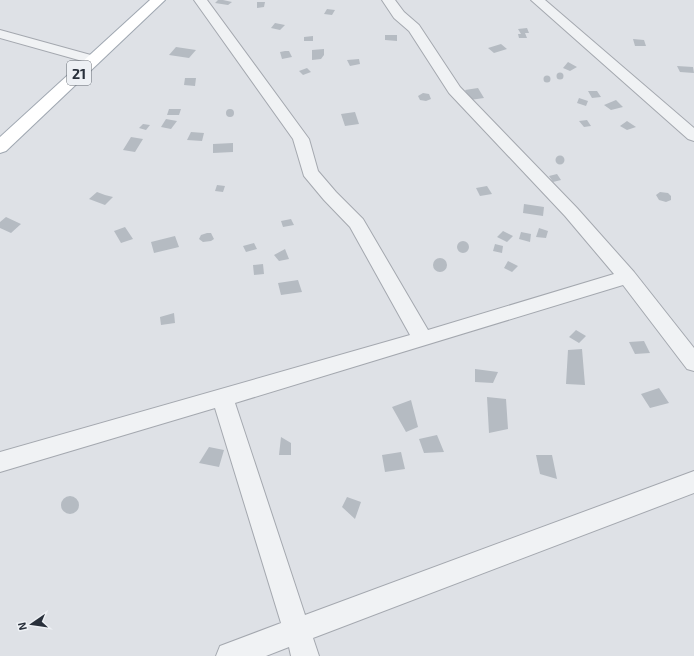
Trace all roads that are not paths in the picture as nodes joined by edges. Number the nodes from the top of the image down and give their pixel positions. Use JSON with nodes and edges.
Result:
{"nodes":[{"id":1,"x":158,"y":0,"type":"edge"},
{"id":2,"x":200,"y":0,"type":"edge"},
{"id":3,"x":388,"y":0,"type":"edge"},
{"id":4,"x":537,"y":0,"type":"edge"},
{"id":5,"x":0,"y":34,"type":"edge"},
{"id":6,"x":93,"y":60,"type":"junction"},
{"id":7,"x":694,"y":114,"type":"edge"},
{"id":8,"x":675,"y":120,"type":"junction"},
{"id":9,"x":694,"y":136,"type":"edge"},
{"id":10,"x":0,"y":147,"type":"edge"},
{"id":11,"x":626,"y":277,"type":"junction"},
{"id":12,"x":423,"y":339,"type":"junction"},
{"id":13,"x":694,"y":363,"type":"edge"},
{"id":14,"x":223,"y":398,"type":"junction"},
{"id":15,"x":0,"y":462,"type":"edge"},
{"id":16,"x":694,"y":482,"type":"edge"},
{"id":17,"x":297,"y":631,"type":"junction"},
{"id":18,"x":230,"y":656,"type":"edge"},
{"id":19,"x":305,"y":656,"type":"edge"}],
"edges":[{"from":1,"to":6,"type":"main road","number":"21"},
{"from":2,"to":12,"type":"street"},
{"from":3,"to":11,"type":"street"},
{"from":4,"to":8,"type":"street"},
{"from":5,"to":6,"type":"street"},
{"from":6,"to":10,"type":"main road","number":"21"},
{"from":7,"to":8,"type":"street"},
{"from":8,"to":9,"type":"street"},
{"from":11,"to":12,"type":"street"},
{"from":11,"to":13,"type":"street"},
{"from":12,"to":14,"type":"street"},
{"from":14,"to":15,"type":"street"},
{"from":14,"to":17,"type":"street"},
{"from":16,"to":17,"type":"street"},
{"from":17,"to":18,"type":"street"},
{"from":17,"to":19,"type":"street"}]}
